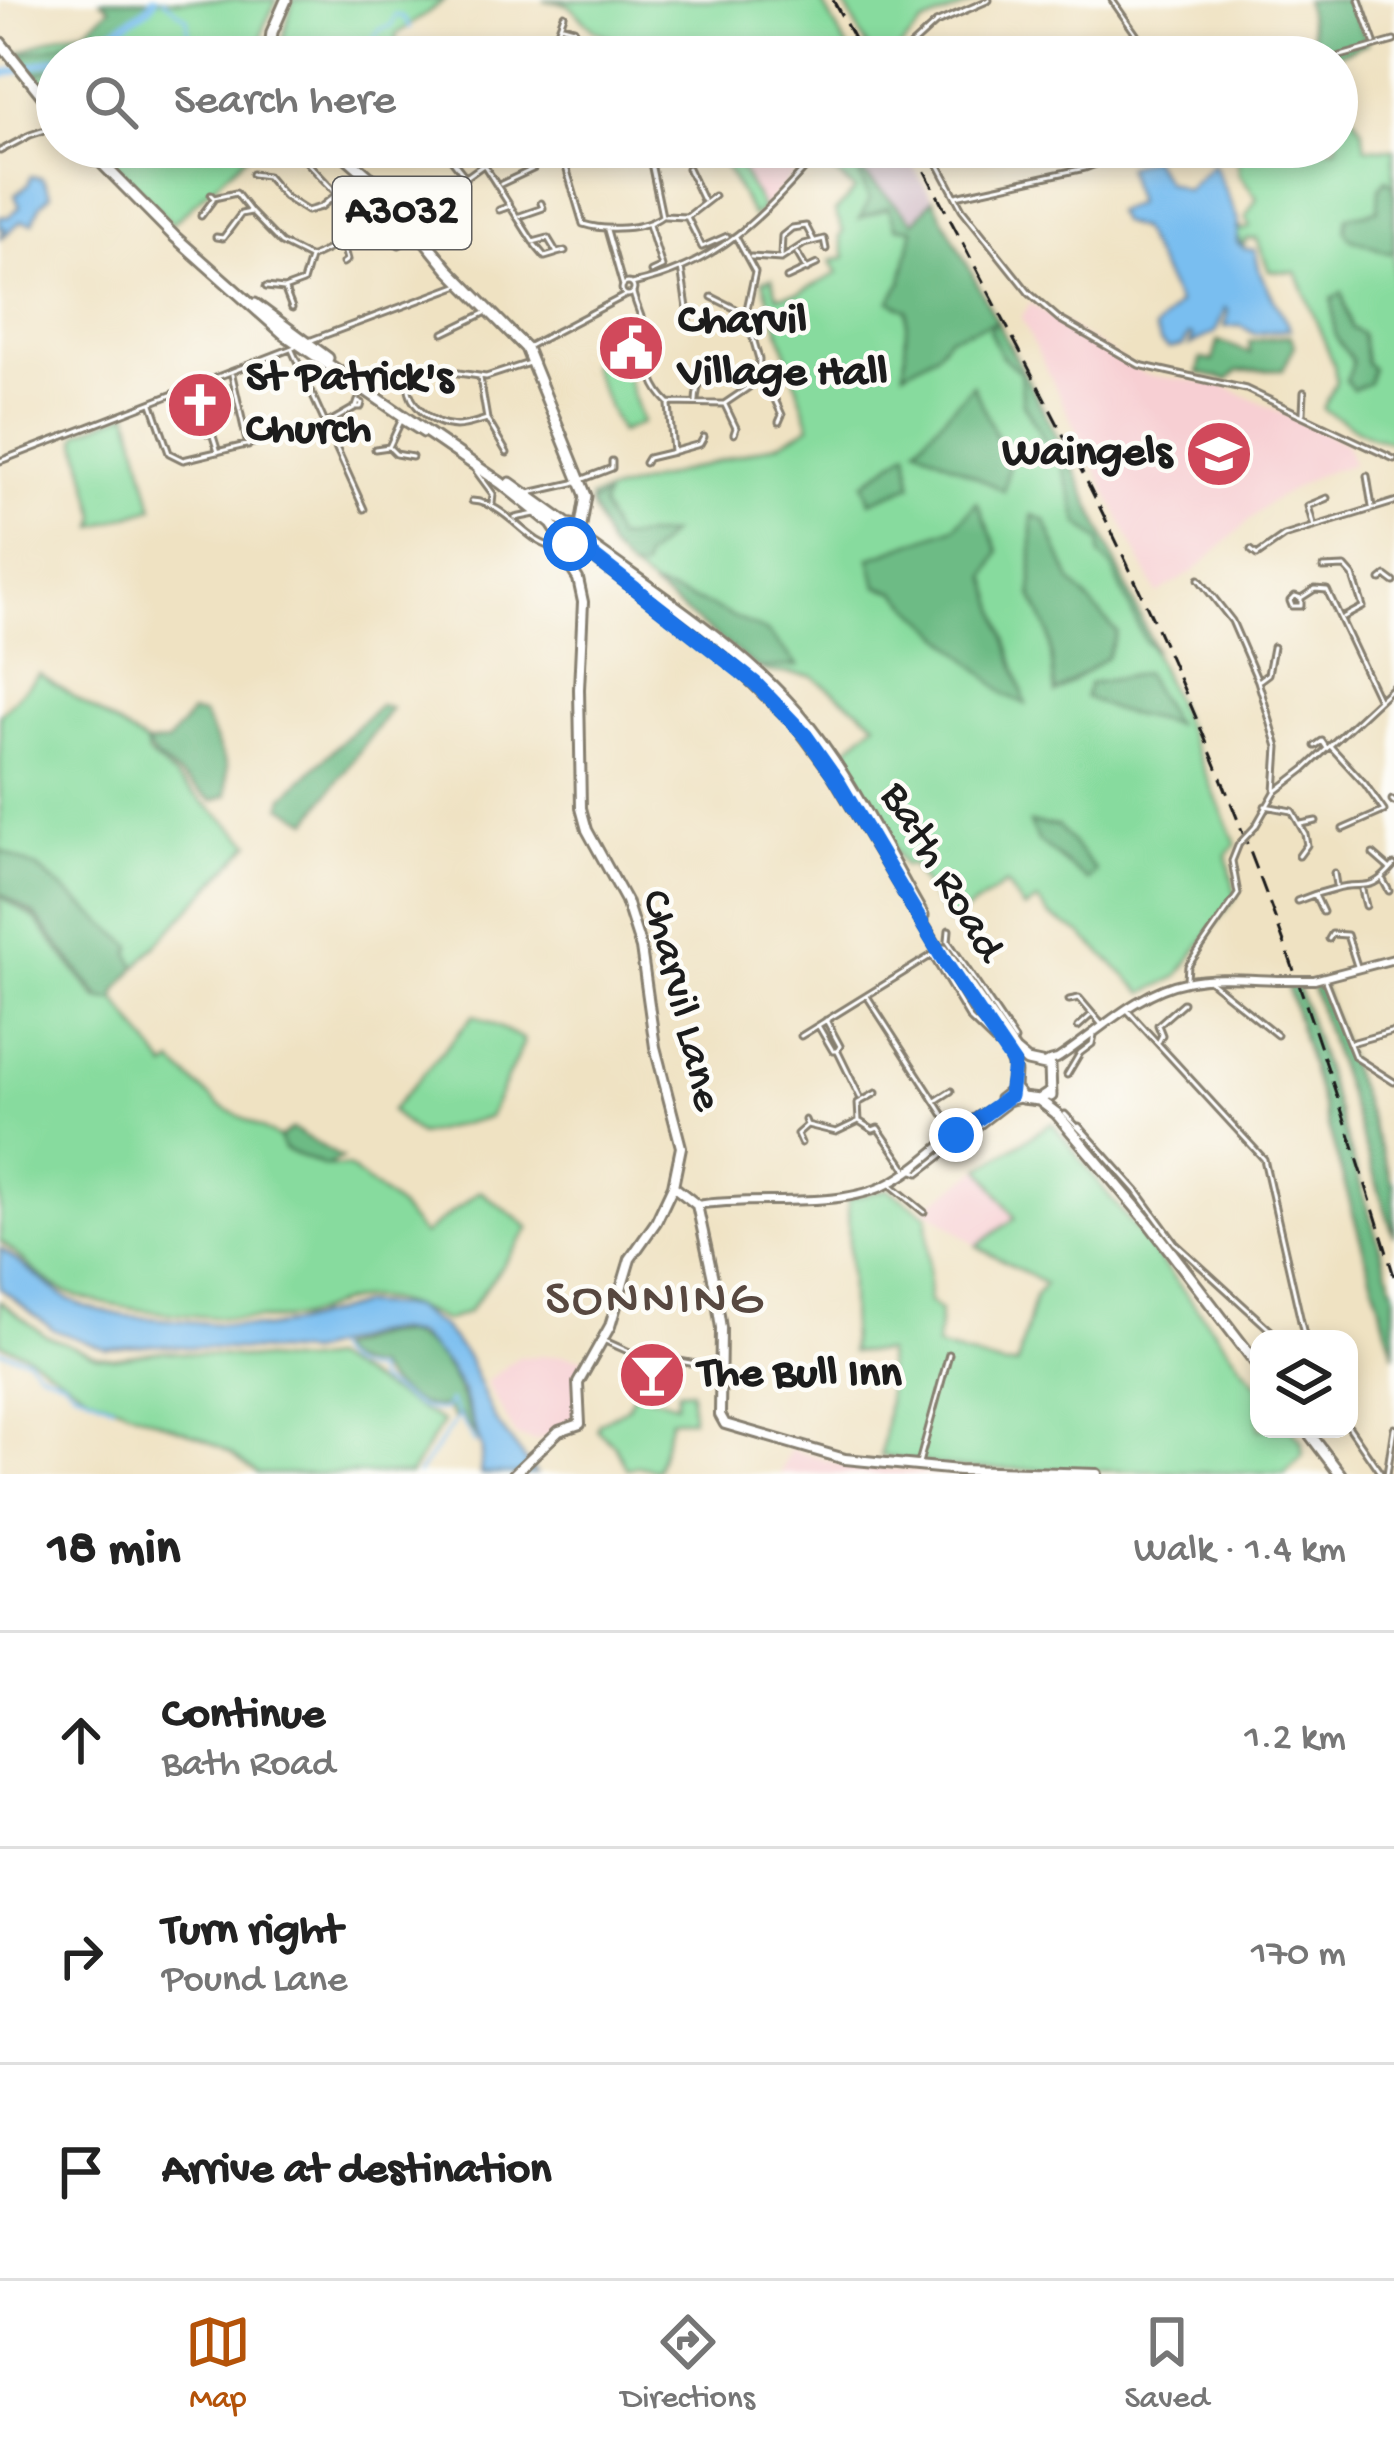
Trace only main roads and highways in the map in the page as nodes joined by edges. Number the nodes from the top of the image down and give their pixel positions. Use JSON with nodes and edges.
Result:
{"nodes":[{"id":1,"x":286,"y":0,"type":"edge"},
{"id":2,"x":272,"y":36,"type":"edge"},
{"id":3,"x":0,"y":42,"type":"edge"},
{"id":4,"x":36,"y":88,"type":"edge"},
{"id":5,"x":107,"y":168,"type":"edge"},
{"id":6,"x":359,"y":168,"type":"edge"},
{"id":7,"x":308,"y":346,"type":"junction"},
{"id":8,"x":575,"y":527,"type":"junction"},
{"id":9,"x":564,"y":545,"type":"junction"},
{"id":10,"x":981,"y":1003,"type":"junction"},
{"id":11,"x":1027,"y":1060,"type":"junction"},
{"id":12,"x":1015,"y":1073,"type":"junction"},
{"id":13,"x":1051,"y":1092,"type":"junction"},
{"id":14,"x":1039,"y":1100,"type":"junction"},
{"id":15,"x":1061,"y":1113,"type":"junction"},
{"id":16,"x":673,"y":1186,"type":"junction"},
{"id":17,"x":1250,"y":1354,"type":"edge"},
{"id":18,"x":1313,"y":1438,"type":"edge"},
{"id":19,"x":988,"y":1473,"type":"edge"},
{"id":20,"x":514,"y":1474,"type":"edge"},
{"id":21,"x":1096,"y":1474,"type":"edge"},
{"id":22,"x":1340,"y":1474,"type":"edge"}],
"edges":[{"from":1,"to":2,"type":"main road"},
{"from":3,"to":4,"type":"main road"},
{"from":5,"to":7,"type":"main road"},
{"from":6,"to":8,"type":"main road","number":"A3032"},
{"from":7,"to":8,"type":"main road","name":"Bath Road"},
{"from":7,"to":9,"type":"main road","name":"Bath Road"},
{"from":8,"to":9,"type":"main road"},
{"from":8,"to":9,"type":"main road"},
{"from":8,"to":10,"type":"main road","name":"Bath Road"},
{"from":9,"to":10,"type":"main road","name":"Bath Road"},
{"from":9,"to":16,"type":"main road","name":"Charvil Lane"},
{"from":10,"to":11,"type":"main road","name":"Bath Road"},
{"from":10,"to":12,"type":"main road","name":"Bath Road"},
{"from":11,"to":12,"type":"main road"},
{"from":11,"to":13,"type":"main road"},
{"from":12,"to":14,"type":"main road"},
{"from":13,"to":14,"type":"main road"},
{"from":13,"to":15,"type":"main road"},
{"from":14,"to":15,"type":"main road"},
{"from":15,"to":17,"type":"main road"},
{"from":16,"to":19,"type":"main road"},
{"from":16,"to":20,"type":"main road"},
{"from":18,"to":22,"type":"main road"},
{"from":19,"to":21,"type":"main road"}]}
